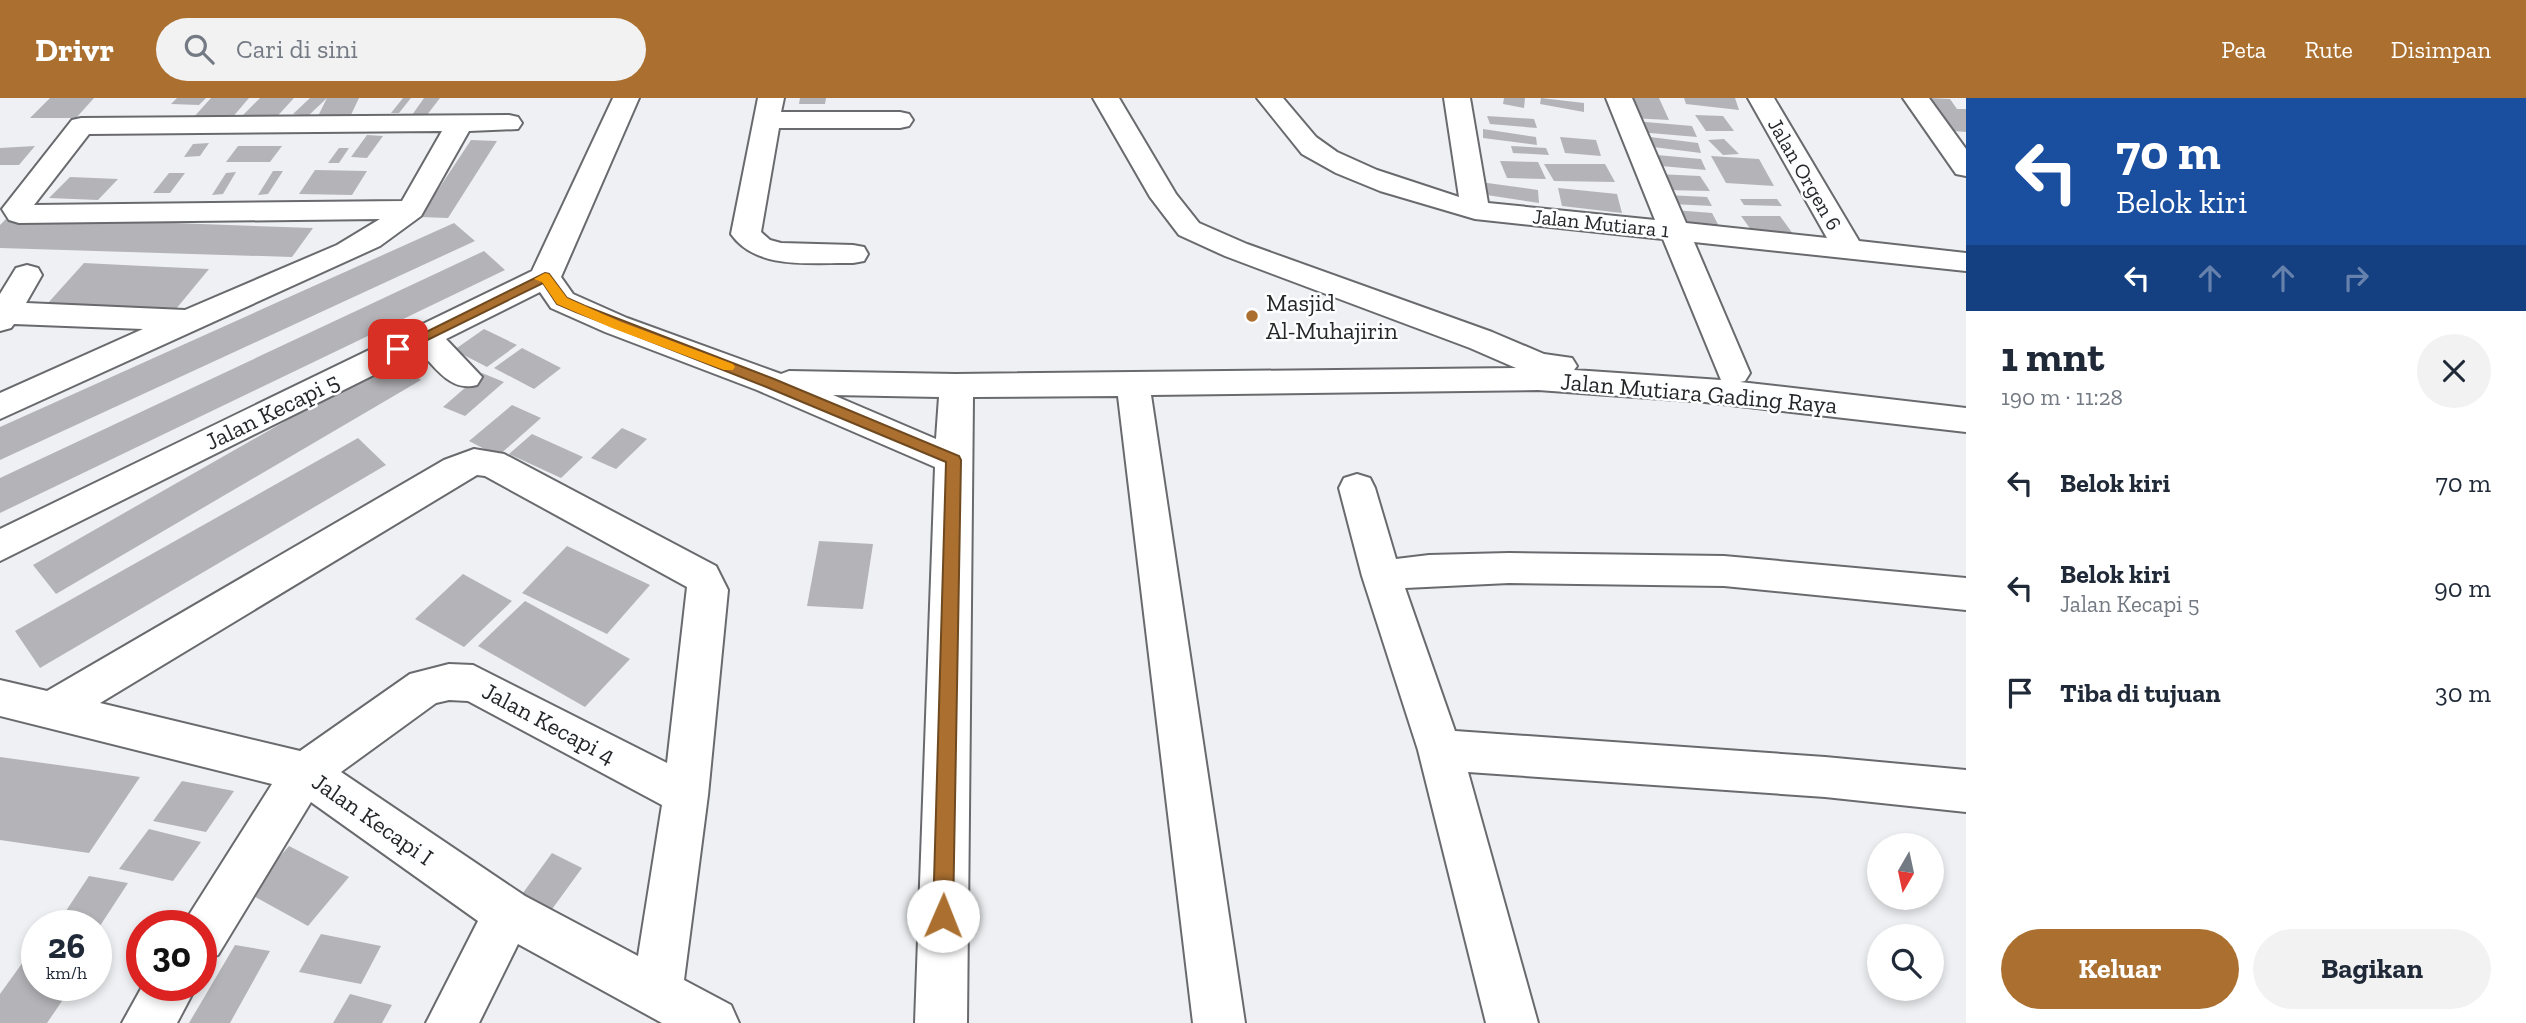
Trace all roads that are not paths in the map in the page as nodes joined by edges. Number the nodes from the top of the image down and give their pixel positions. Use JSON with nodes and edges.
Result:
{"nodes":[{"id":1,"x":104,"y":98,"type":"edge"},
{"id":2,"x":626,"y":98,"type":"edge"},
{"id":3,"x":1106,"y":98,"type":"edge"},
{"id":4,"x":1270,"y":98,"type":"edge"},
{"id":5,"x":1457,"y":98,"type":"edge"},
{"id":6,"x":1619,"y":98,"type":"edge"},
{"id":7,"x":1761,"y":98,"type":"edge"},
{"id":8,"x":1916,"y":98,"type":"edge"},
{"id":9,"x":769,"y":109,"type":"edge"},
{"id":10,"x":900,"y":120,"type":"dead end"},
{"id":11,"x":460,"y":123,"type":"junction"},
{"id":12,"x":509,"y":123,"type":"dead end"},
{"id":13,"x":80,"y":126,"type":"junction"},
{"id":14,"x":1966,"y":168,"type":"edge"},
{"id":15,"x":411,"y":210,"type":"junction"},
{"id":16,"x":1475,"y":210,"type":"junction"},
{"id":17,"x":1673,"y":230,"type":"junction"},
{"id":18,"x":1849,"y":250,"type":"junction"},
{"id":19,"x":853,"y":254,"type":"dead end"},
{"id":20,"x":1966,"y":262,"type":"edge"},
{"id":21,"x":27,"y":275,"type":"dead end"},
{"id":22,"x":545,"y":276,"type":"junction"},
{"id":23,"x":3,"y":317,"type":"edge"},
{"id":24,"x":190,"y":320,"type":"junction"},
{"id":25,"x":423,"y":337,"type":"junction"},
{"id":26,"x":1539,"y":372,"type":"junction"},
{"id":27,"x":1733,"y":373,"type":"junction"},
{"id":28,"x":465,"y":377,"type":"dead end"},
{"id":29,"x":769,"y":382,"type":"junction"},
{"id":30,"x":1133,"y":384,"type":"junction"},
{"id":31,"x":956,"y":386,"type":"junction"},
{"id":32,"x":1966,"y":402,"type":"edge"},
{"id":33,"x":0,"y":407,"type":"edge"},
{"id":34,"x":1966,"y":420,"type":"edge"},
{"id":35,"x":953,"y":460,"type":"junction"},
{"id":36,"x":1357,"y":488,"type":"dead end"},
{"id":37,"x":0,"y":546,"type":"edge"},
{"id":38,"x":1381,"y":576,"type":"junction"},
{"id":39,"x":1966,"y":594,"type":"edge"},
{"id":40,"x":0,"y":698,"type":"edge"},
{"id":41,"x":52,"y":710,"type":"junction"},
{"id":42,"x":1440,"y":750,"type":"junction"},
{"id":43,"x":305,"y":772,"type":"junction"},
{"id":44,"x":1966,"y":791,"type":"edge"},
{"id":45,"x":687,"y":795,"type":"junction"},
{"id":46,"x":217,"y":912,"type":"edge"},
{"id":47,"x":508,"y":913,"type":"junction"},
{"id":48,"x":657,"y":992,"type":"junction"},
{"id":49,"x":162,"y":1001,"type":"edge"},
{"id":50,"x":148,"y":1023,"type":"edge"},
{"id":51,"x":452,"y":1023,"type":"edge"},
{"id":52,"x":713,"y":1023,"type":"edge"},
{"id":53,"x":941,"y":1023,"type":"edge"},
{"id":54,"x":1219,"y":1023,"type":"edge"},
{"id":55,"x":1512,"y":1023,"type":"edge"}],
"edges":[{"from":1,"to":13,"type":"street"},
{"from":2,"to":22,"type":"street"},
{"from":3,"to":26,"type":"street"},
{"from":4,"to":16,"type":"street","name":"Jalan Mutiara 1"},
{"from":5,"to":16,"type":"street"},
{"from":6,"to":17,"type":"street"},
{"from":7,"to":18,"type":"street","name":"Jalan Orgen 6"},
{"from":8,"to":14,"type":"street"},
{"from":9,"to":10,"type":"street"},
{"from":9,"to":19,"type":"street"},
{"from":11,"to":12,"type":"street"},
{"from":11,"to":13,"type":"street"},
{"from":11,"to":15,"type":"street"},
{"from":13,"to":15,"type":"street"},
{"from":15,"to":24,"type":"street"},
{"from":16,"to":17,"type":"street","name":"Jalan Mutiara 1"},
{"from":17,"to":18,"type":"street","name":"Jalan Mutiara 1"},
{"from":17,"to":27,"type":"street"},
{"from":18,"to":20,"type":"street","name":"Jalan Mutiara 1"},
{"from":21,"to":23,"type":"street"},
{"from":22,"to":25,"type":"street","name":"Jalan Kecapi 5"},
{"from":22,"to":29,"type":"street"},
{"from":23,"to":24,"type":"street"},
{"from":24,"to":33,"type":"street"},
{"from":25,"to":28,"type":"street"},
{"from":25,"to":37,"type":"street","name":"Jalan Kecapi 5"},
{"from":26,"to":27,"type":"street","name":"Jalan Mutiara Gading Raya"},
{"from":26,"to":30,"type":"street"},
{"from":26,"to":34,"type":"street","name":"Jalan Mutiara Gading Raya"},
{"from":27,"to":32,"type":"street","name":"Jalan Mutiara Gading Raya"},
{"from":29,"to":31,"type":"street"},
{"from":29,"to":35,"type":"street"},
{"from":30,"to":31,"type":"street"},
{"from":30,"to":54,"type":"street"},
{"from":31,"to":35,"type":"street"},
{"from":35,"to":53,"type":"street"},
{"from":36,"to":38,"type":"street"},
{"from":38,"to":39,"type":"street"},
{"from":38,"to":42,"type":"street"},
{"from":40,"to":41,"type":"street","name":"Jalan Kecapi I"},
{"from":41,"to":43,"type":"street","name":"Jalan Kecapi I"},
{"from":41,"to":45,"type":"street"},
{"from":42,"to":44,"type":"street"},
{"from":42,"to":55,"type":"street"},
{"from":43,"to":45,"type":"street","name":"Jalan Kecapi 4"},
{"from":43,"to":46,"type":"street"},
{"from":43,"to":47,"type":"street","name":"Jalan Kecapi I"},
{"from":45,"to":48,"type":"street"},
{"from":47,"to":48,"type":"street","name":"Jalan Kecapi I"},
{"from":47,"to":51,"type":"street"},
{"from":48,"to":52,"type":"street","name":"Jalan Kecapi I"},
{"from":49,"to":50,"type":"street"}]}
